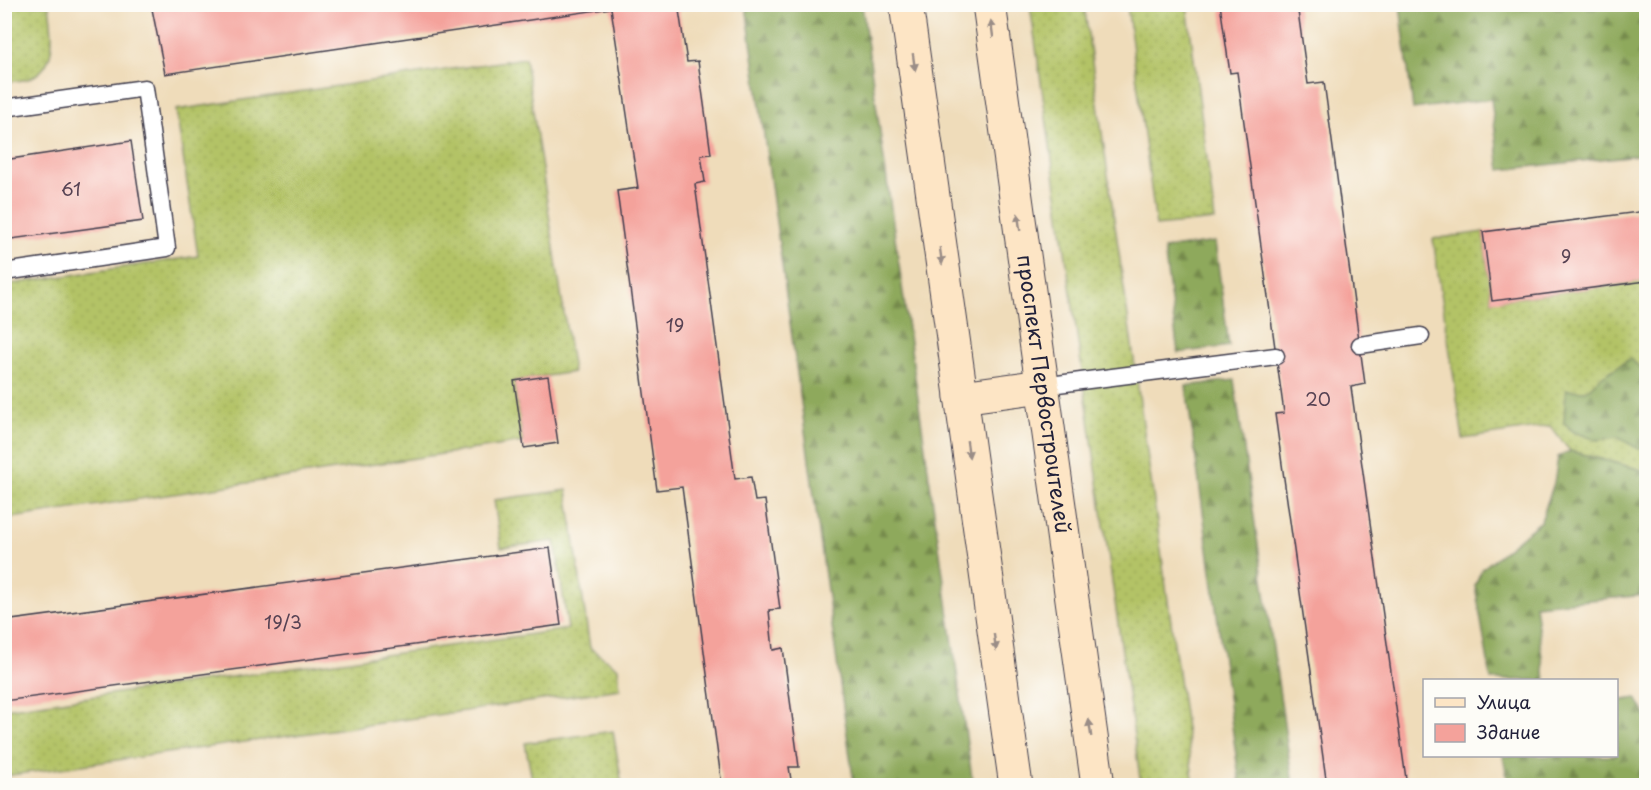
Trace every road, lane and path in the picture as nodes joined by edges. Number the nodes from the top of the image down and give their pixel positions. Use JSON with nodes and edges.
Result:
{"nodes":[{"id":1,"x":906,"y":4,"type":"edge"},
{"id":2,"x":989,"y":4,"type":"edge"},
{"id":3,"x":4,"y":108,"type":"edge"},
{"id":4,"x":4,"y":272,"type":"edge"},
{"id":5,"x":1420,"y":336,"type":"dead end"},
{"id":6,"x":1360,"y":345,"type":"dead end"},
{"id":7,"x":1276,"y":356,"type":"dead end"},
{"id":8,"x":1042,"y":386,"type":"junction"},
{"id":9,"x":961,"y":397,"type":"junction"},
{"id":10,"x":1016,"y":786,"type":"edge"},
{"id":11,"x":1098,"y":786,"type":"edge"}],
"edges":[{"from":1,"to":9,"type":"main road","one_way":true},
{"from":8,"to":2,"type":"main road","name":"проспект Первостроителей","one_way":true},
{"from":3,"to":4,"type":"lane"},
{"from":5,"to":6,"type":"lane"},
{"from":7,"to":8,"type":"lane"},
{"from":8,"to":9,"type":"main road"},
{"from":11,"to":8,"type":"main road","name":"проспект Первостроителей","one_way":true},
{"from":9,"to":10,"type":"main road","one_way":true}]}
